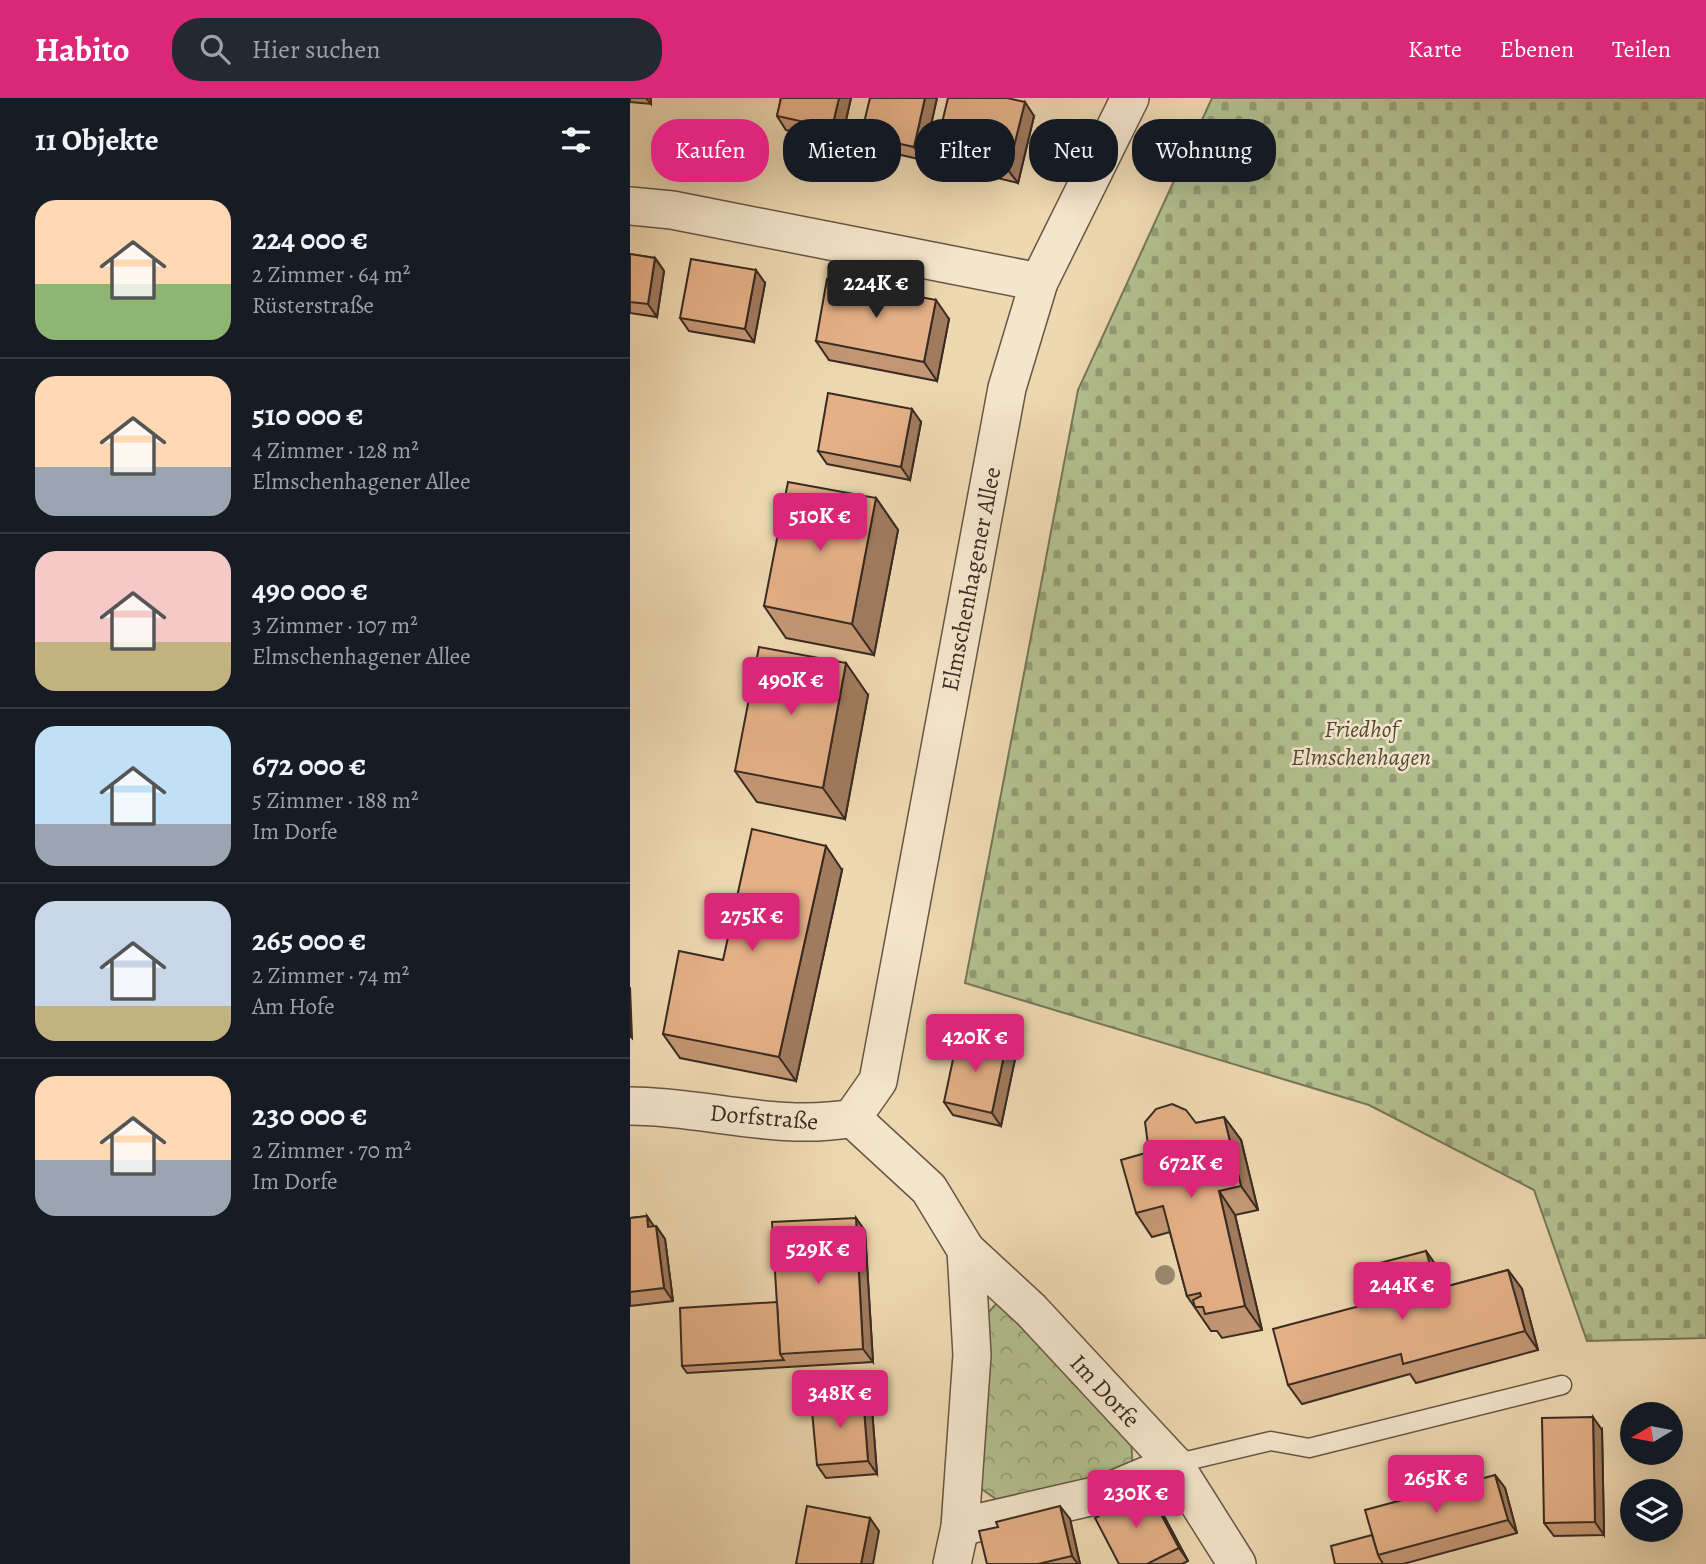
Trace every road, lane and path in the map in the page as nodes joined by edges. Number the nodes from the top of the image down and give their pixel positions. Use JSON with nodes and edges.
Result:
{"nodes":[{"id":1,"x":1129,"y":98,"type":"edge"},
{"id":2,"x":630,"y":206,"type":"edge"},
{"id":3,"x":1039,"y":282,"type":"junction"},
{"id":4,"x":878,"y":1081,"type":"joint"},
{"id":5,"x":630,"y":1106,"type":"edge"},
{"id":6,"x":852,"y":1118,"type":"junction"},
{"id":7,"x":966,"y":1250,"type":"junction"},
{"id":8,"x":1562,"y":1385,"type":"dead end"},
{"id":9,"x":1174,"y":1464,"type":"junction"},
{"id":10,"x":960,"y":1527,"type":"junction"},
{"id":11,"x":952,"y":1564,"type":"edge"},
{"id":12,"x":1237,"y":1564,"type":"edge"}],
"edges":[{"from":1,"to":3,"type":"street","name":"Elmschenhagener Allee"},
{"from":2,"to":3,"type":"street"},
{"from":3,"to":4,"type":"street","name":"Elmschenhagener Allee"},
{"from":4,"to":6,"type":"street","name":"Dorfstraße"},
{"from":5,"to":6,"type":"street","name":"Dorfstraße"},
{"from":6,"to":7,"type":"street","name":"Im Dorfe"},
{"from":7,"to":9,"type":"street","name":"Im Dorfe"},
{"from":7,"to":10,"type":"street","name":"Im Dorfe"},
{"from":8,"to":9,"type":"lane"},
{"from":9,"to":10,"type":"street"},
{"from":9,"to":12,"type":"street","name":"Im Dorfe"},
{"from":10,"to":11,"type":"street","name":"Im Dorfe"}]}
